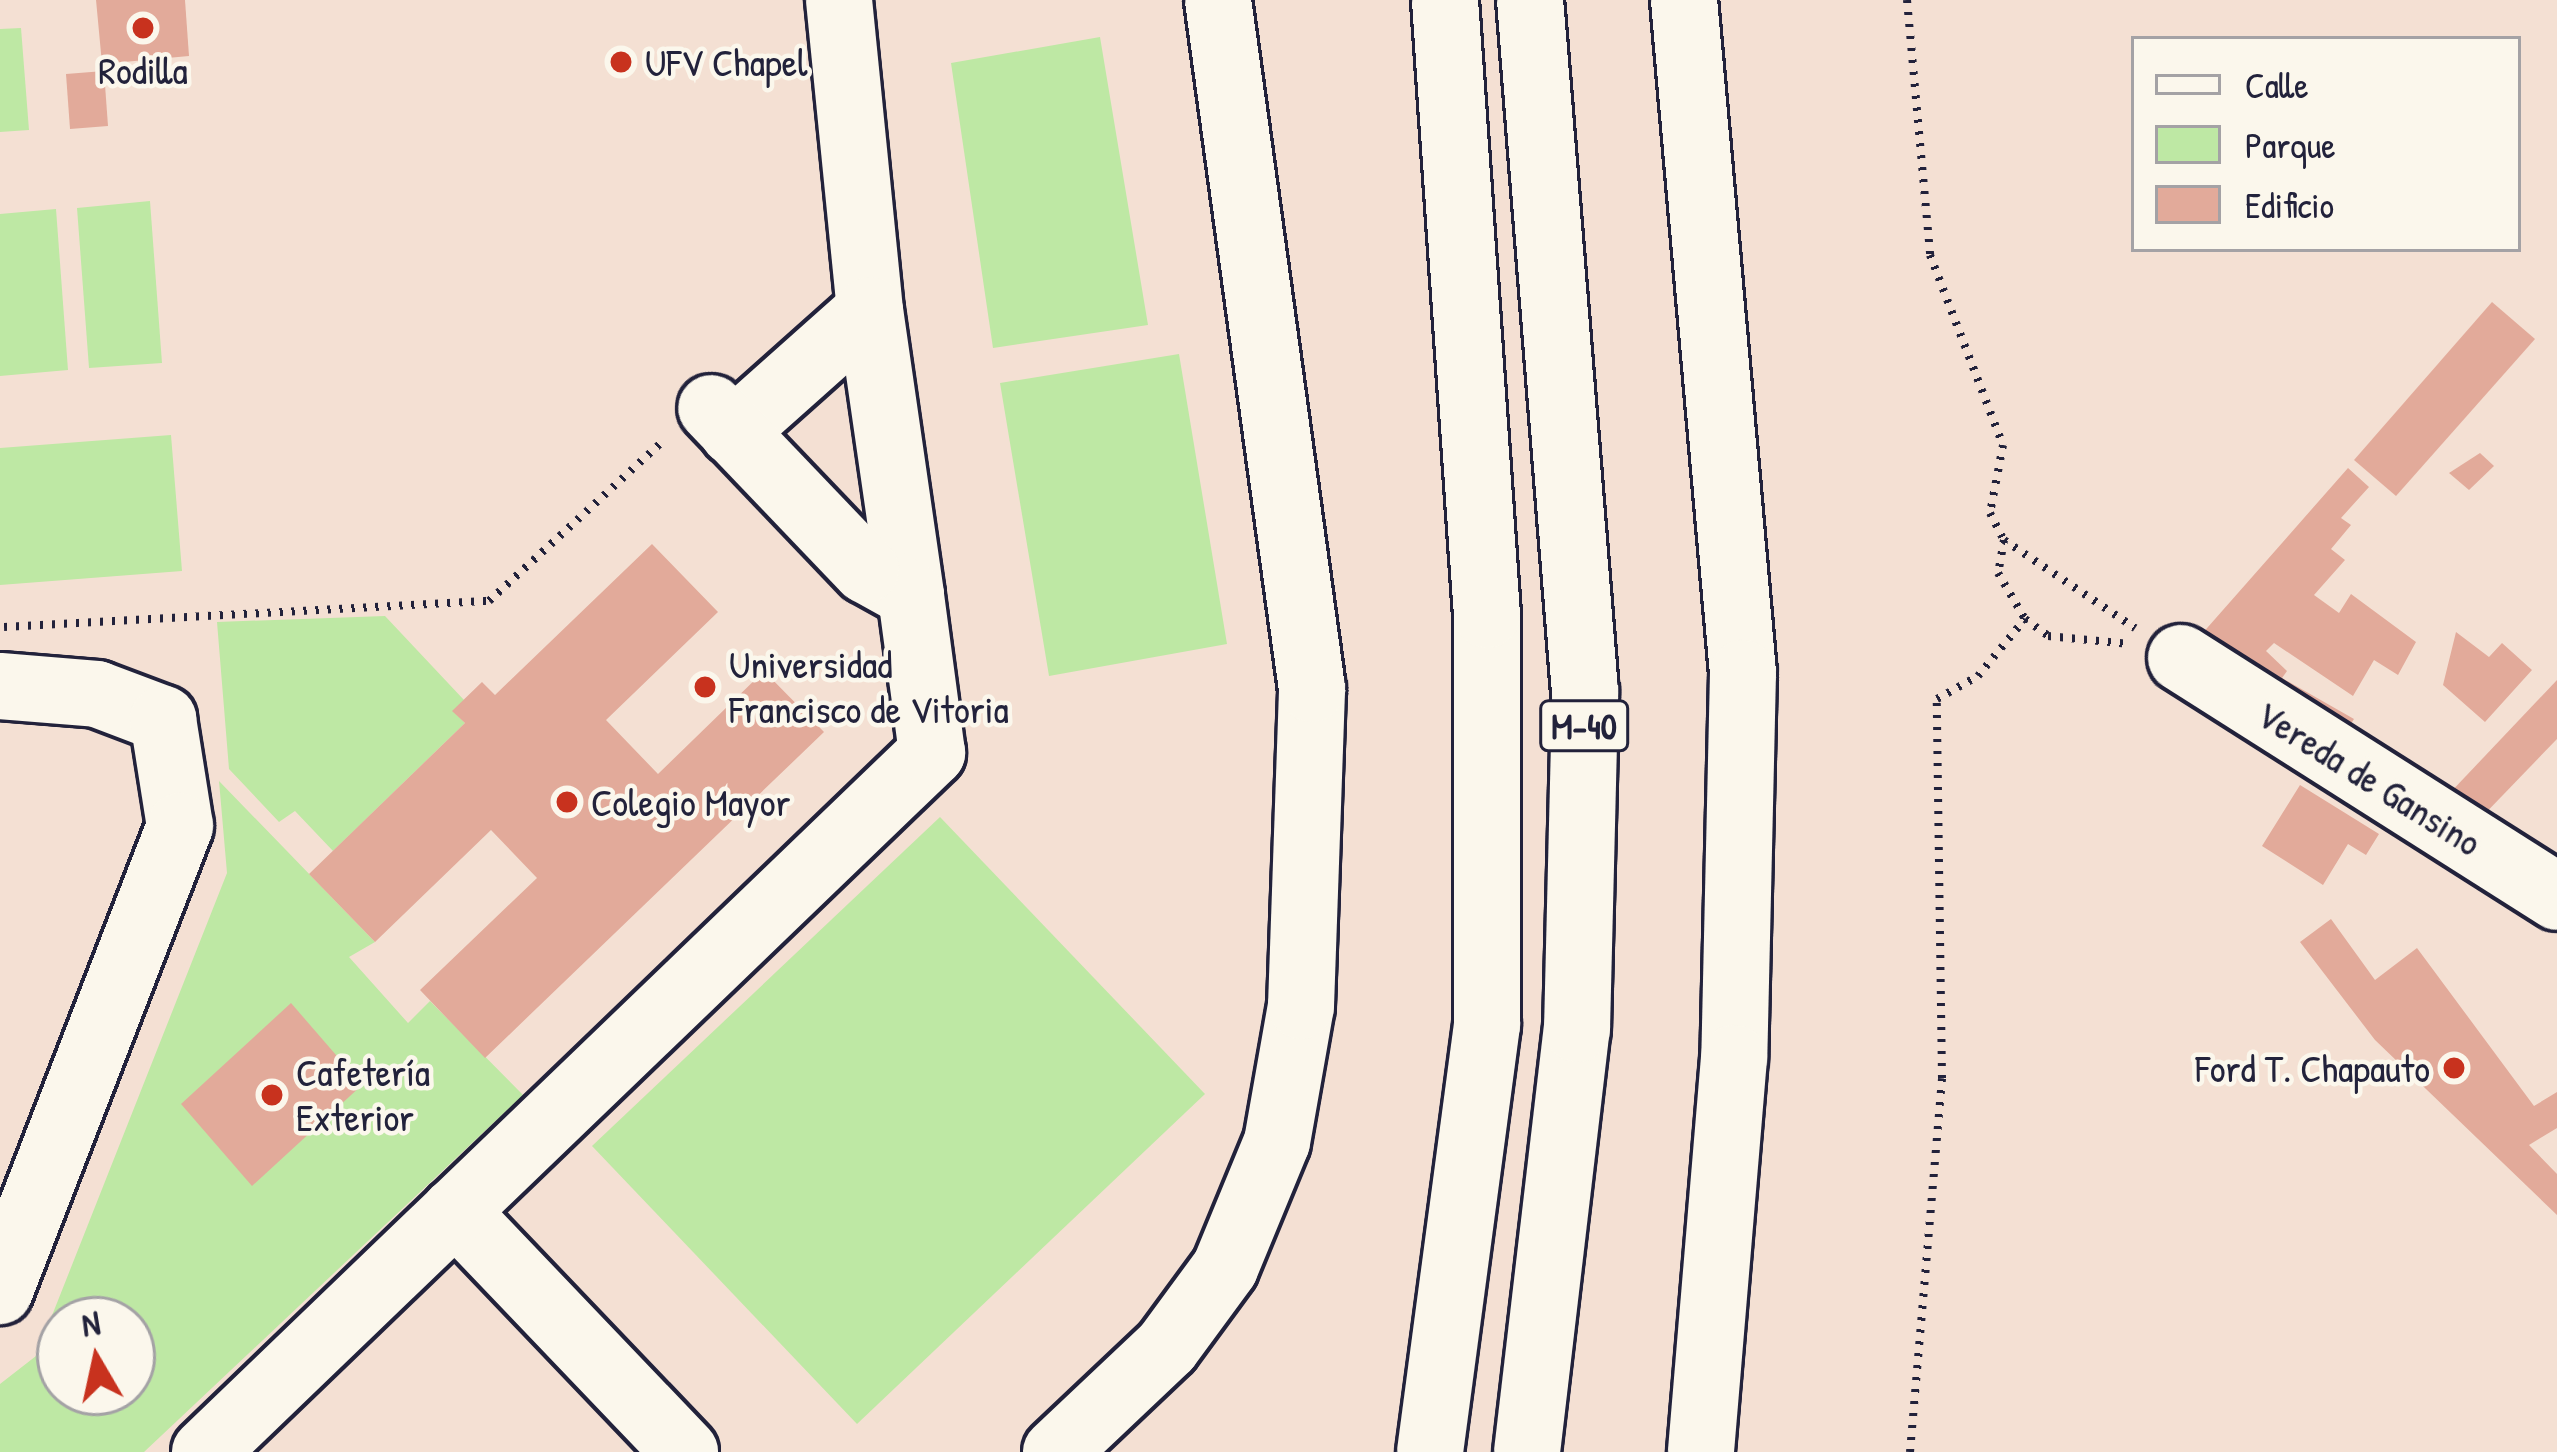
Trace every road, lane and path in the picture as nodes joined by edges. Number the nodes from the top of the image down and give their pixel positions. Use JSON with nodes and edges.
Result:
{"nodes":[{"id":1,"x":839,"y":0,"type":"edge"},
{"id":2,"x":1218,"y":0,"type":"edge"},
{"id":3,"x":1445,"y":0,"type":"edge"},
{"id":4,"x":1530,"y":0,"type":"edge"},
{"id":5,"x":1684,"y":0,"type":"edge"},
{"id":6,"x":1907,"y":0,"type":"edge"},
{"id":7,"x":870,"y":310,"type":"junction"},
{"id":8,"x":696,"y":436,"type":"junction"},
{"id":9,"x":2004,"y":540,"type":"junction"},
{"id":10,"x":910,"y":595,"type":"junction"},
{"id":11,"x":2025,"y":619,"type":"junction"},
{"id":12,"x":0,"y":627,"type":"edge"},
{"id":13,"x":2181,"y":658,"type":"dead end"},
{"id":14,"x":0,"y":686,"type":"edge"},
{"id":15,"x":2557,"y":897,"type":"edge"},
{"id":16,"x":442,"y":1223,"type":"junction"},
{"id":17,"x":0,"y":1292,"type":"edge"},
{"id":18,"x":1705,"y":1338,"type":"junction"},
{"id":19,"x":206,"y":1452,"type":"edge"},
{"id":20,"x":644,"y":1452,"type":"edge"},
{"id":21,"x":685,"y":1452,"type":"edge"},
{"id":22,"x":1056,"y":1452,"type":"edge"},
{"id":23,"x":1430,"y":1452,"type":"edge"},
{"id":24,"x":1527,"y":1452,"type":"edge"},
{"id":25,"x":1679,"y":1452,"type":"edge"},
{"id":26,"x":1701,"y":1452,"type":"edge"},
{"id":27,"x":1910,"y":1452,"type":"edge"}],
"edges":[{"from":1,"to":7,"type":"main road"},
{"from":2,"to":22,"type":"main road"},
{"from":3,"to":23,"type":"main road"},
{"from":4,"to":24,"type":"main road","number":"M-40"},
{"from":5,"to":18,"type":"main road"},
{"from":6,"to":9,"type":"path"},
{"from":7,"to":8,"type":"main road"},
{"from":7,"to":10,"type":"main road"},
{"from":8,"to":10,"type":"main road"},
{"from":8,"to":12,"type":"path"},
{"from":9,"to":11,"type":"path"},
{"from":9,"to":11,"type":"path"},
{"from":10,"to":16,"type":"main road"},
{"from":11,"to":27,"type":"path"},
{"from":13,"to":15,"type":"main road","name":"Vereda de Gansino"},
{"from":14,"to":17,"type":"main road"},
{"from":16,"to":19,"type":"main road"},
{"from":16,"to":20,"type":"main road"},
{"from":16,"to":21,"type":"main road"},
{"from":18,"to":25,"type":"main road"},
{"from":18,"to":26,"type":"main road"}]}
